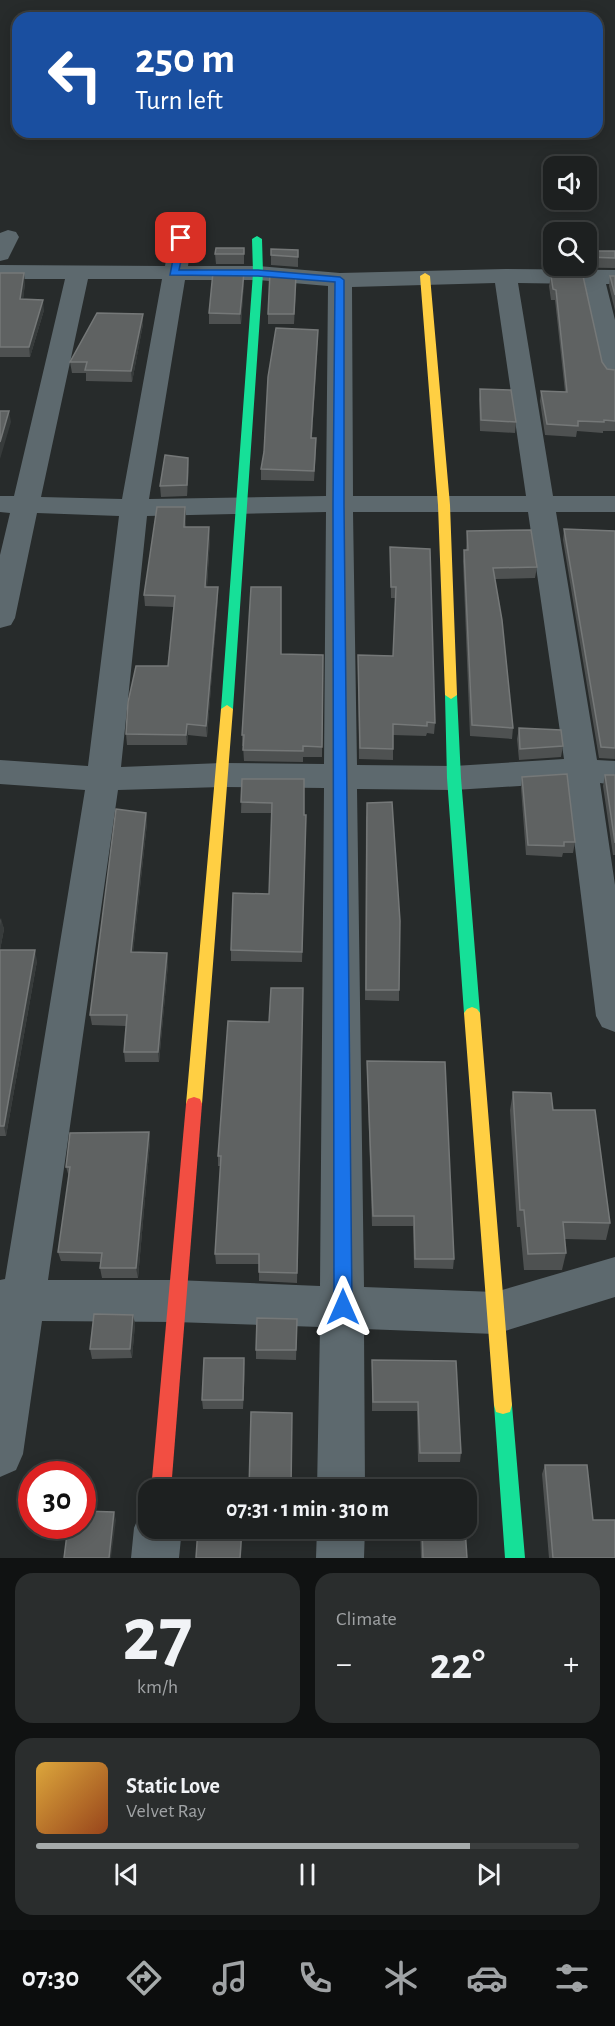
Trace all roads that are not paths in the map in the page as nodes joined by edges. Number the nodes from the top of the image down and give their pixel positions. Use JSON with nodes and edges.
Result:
{"nodes":[{"id":1,"x":181,"y":238,"type":"dead end"},
{"id":2,"x":257,"y":239,"type":"dead end"},
{"id":3,"x":0,"y":272,"type":"edge"},
{"id":4,"x":78,"y":272,"type":"junction"},
{"id":5,"x":173,"y":273,"type":"junction"},
{"id":6,"x":258,"y":273,"type":"junction"},
{"id":7,"x":425,"y":276,"type":"junction"},
{"id":8,"x":505,"y":276,"type":"junction"},
{"id":9,"x":604,"y":277,"type":"edge"},
{"id":10,"x":340,"y":280,"type":"junction"},
{"id":11,"x":615,"y":372,"type":"edge"},
{"id":12,"x":12,"y":504,"type":"edge"},
{"id":13,"x":338,"y":504,"type":"junction"},
{"id":14,"x":615,"y":504,"type":"edge"},
{"id":15,"x":444,"y":505,"type":"junction"},
{"id":16,"x":540,"y":505,"type":"junction"},
{"id":17,"x":243,"y":506,"type":"junction"},
{"id":18,"x":134,"y":508,"type":"junction"},
{"id":19,"x":0,"y":618,"type":"edge"},
{"id":20,"x":582,"y":770,"type":"junction"},
{"id":21,"x":0,"y":772,"type":"edge"},
{"id":22,"x":615,"y":773,"type":"edge"},
{"id":23,"x":222,"y":775,"type":"junction"},
{"id":24,"x":341,"y":775,"type":"junction"},
{"id":25,"x":454,"y":778,"type":"junction"},
{"id":26,"x":103,"y":780,"type":"junction"},
{"id":27,"x":615,"y":1016,"type":"edge"},
{"id":28,"x":615,"y":1277,"type":"edge"},
{"id":29,"x":11,"y":1301,"type":"edge"},
{"id":30,"x":175,"y":1301,"type":"junction"},
{"id":31,"x":343,"y":1307,"type":"junction"},
{"id":32,"x":495,"y":1313,"type":"junction"},
{"id":33,"x":0,"y":1454,"type":"edge"},
{"id":34,"x":161,"y":1479,"type":"edge"},
{"id":35,"x":341,"y":1479,"type":"edge"},
{"id":36,"x":157,"y":1539,"type":"edge"},
{"id":37,"x":341,"y":1539,"type":"edge"},
{"id":38,"x":155,"y":1558,"type":"edge"},
{"id":39,"x":340,"y":1558,"type":"edge"},
{"id":40,"x":515,"y":1558,"type":"edge"}],
"edges":[{"from":1,"to":5,"type":"street"},
{"from":2,"to":6,"type":"street"},
{"from":3,"to":4,"type":"street"},
{"from":4,"to":5,"type":"street"},
{"from":4,"to":12,"type":"street"},
{"from":5,"to":6,"type":"street"},
{"from":5,"to":18,"type":"street"},
{"from":6,"to":10,"type":"street"},
{"from":6,"to":17,"type":"street"},
{"from":7,"to":8,"type":"street"},
{"from":7,"to":10,"type":"street"},
{"from":7,"to":15,"type":"street"},
{"from":8,"to":9,"type":"street"},
{"from":8,"to":16,"type":"street"},
{"from":9,"to":11,"type":"street"},
{"from":10,"to":13,"type":"street"},
{"from":12,"to":18,"type":"street"},
{"from":12,"to":19,"type":"street"},
{"from":13,"to":15,"type":"street"},
{"from":13,"to":17,"type":"street"},
{"from":13,"to":24,"type":"street"},
{"from":14,"to":16,"type":"street"},
{"from":15,"to":16,"type":"street"},
{"from":15,"to":25,"type":"street"},
{"from":16,"to":20,"type":"street"},
{"from":17,"to":18,"type":"street"},
{"from":17,"to":23,"type":"street"},
{"from":18,"to":26,"type":"street"},
{"from":20,"to":22,"type":"street"},
{"from":20,"to":25,"type":"street"},
{"from":20,"to":27,"type":"street"},
{"from":21,"to":26,"type":"street"},
{"from":23,"to":24,"type":"street"},
{"from":23,"to":26,"type":"street"},
{"from":23,"to":30,"type":"street"},
{"from":24,"to":25,"type":"street"},
{"from":24,"to":31,"type":"street"},
{"from":25,"to":32,"type":"street"},
{"from":26,"to":29,"type":"street"},
{"from":28,"to":32,"type":"street"},
{"from":29,"to":30,"type":"street"},
{"from":29,"to":33,"type":"street"},
{"from":30,"to":31,"type":"street"},
{"from":30,"to":34,"type":"street"},
{"from":31,"to":32,"type":"street"},
{"from":31,"to":35,"type":"street"},
{"from":32,"to":40,"type":"street"},
{"from":36,"to":38,"type":"street"},
{"from":37,"to":39,"type":"street"}]}
